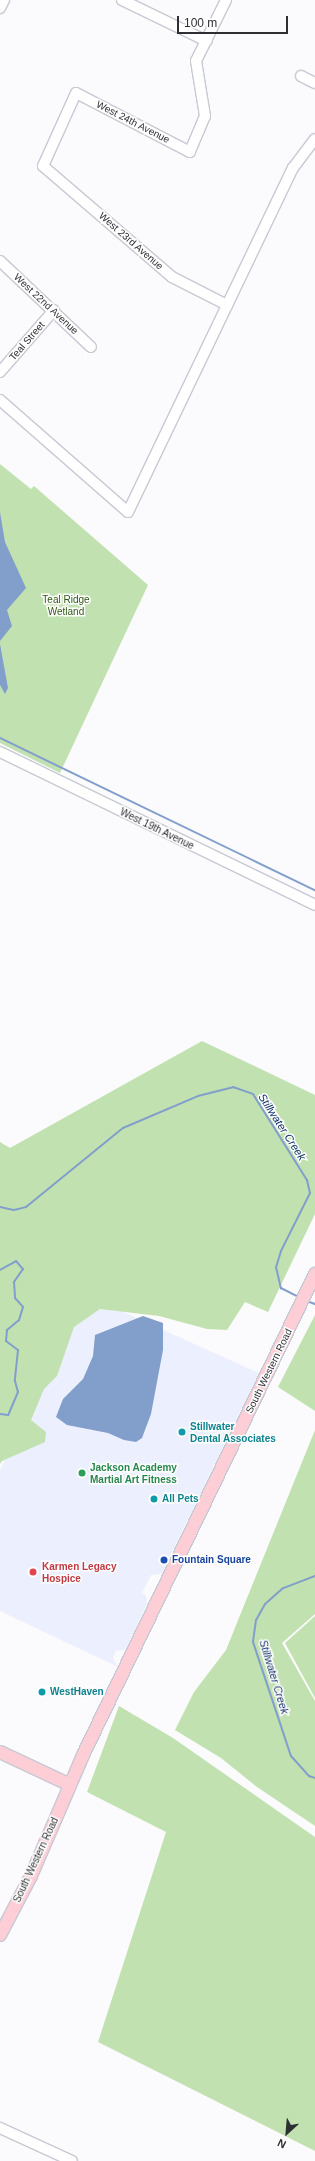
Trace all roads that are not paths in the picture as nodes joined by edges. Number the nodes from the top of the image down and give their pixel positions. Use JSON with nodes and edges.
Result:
{"nodes":[{"id":1,"x":4,"y":0,"type":"edge"},
{"id":2,"x":122,"y":0,"type":"edge"},
{"id":3,"x":226,"y":0,"type":"edge"},
{"id":4,"x":0,"y":8,"type":"edge"},
{"id":5,"x":207,"y":40,"type":"junction"},
{"id":6,"x":301,"y":76,"type":"dead end"},
{"id":7,"x":315,"y":83,"type":"edge"},
{"id":8,"x":315,"y":139,"type":"edge"},
{"id":9,"x":43,"y":166,"type":"joint"},
{"id":10,"x":0,"y":261,"type":"edge"},
{"id":11,"x":227,"y":305,"type":"junction"},
{"id":12,"x":54,"y":310,"type":"junction"},
{"id":13,"x":91,"y":347,"type":"dead end"},
{"id":14,"x":0,"y":372,"type":"edge"},
{"id":15,"x":0,"y":400,"type":"edge"},
{"id":16,"x":0,"y":752,"type":"edge"},
{"id":17,"x":315,"y":905,"type":"edge"},
{"id":18,"x":315,"y":1274,"type":"edge"},
{"id":19,"x":0,"y":1752,"type":"edge"},
{"id":20,"x":70,"y":1785,"type":"junction"},
{"id":21,"x":0,"y":1935,"type":"edge"},
{"id":22,"x":0,"y":2128,"type":"edge"},
{"id":23,"x":72,"y":2161,"type":"edge"}],
"edges":[{"from":1,"to":4,"type":"street"},
{"from":2,"to":5,"type":"street"},
{"from":3,"to":5,"type":"street"},
{"from":5,"to":9,"type":"street","name":"West 24th Avenue"},
{"from":6,"to":7,"type":"street"},
{"from":8,"to":11,"type":"street"},
{"from":9,"to":11,"type":"street","name":"West 23rd Avenue"},
{"from":10,"to":12,"type":"street","name":"West 22nd Avenue"},
{"from":11,"to":15,"type":"street"},
{"from":12,"to":13,"type":"street","name":"West 22nd Avenue"},
{"from":12,"to":14,"type":"street","name":"Teal Street"},
{"from":16,"to":17,"type":"street","name":"West 19th Avenue"},
{"from":18,"to":20,"type":"main road","name":"South Western Road"},
{"from":19,"to":20,"type":"main road"},
{"from":20,"to":21,"type":"main road","name":"South Western Road"},
{"from":22,"to":23,"type":"street"}]}
